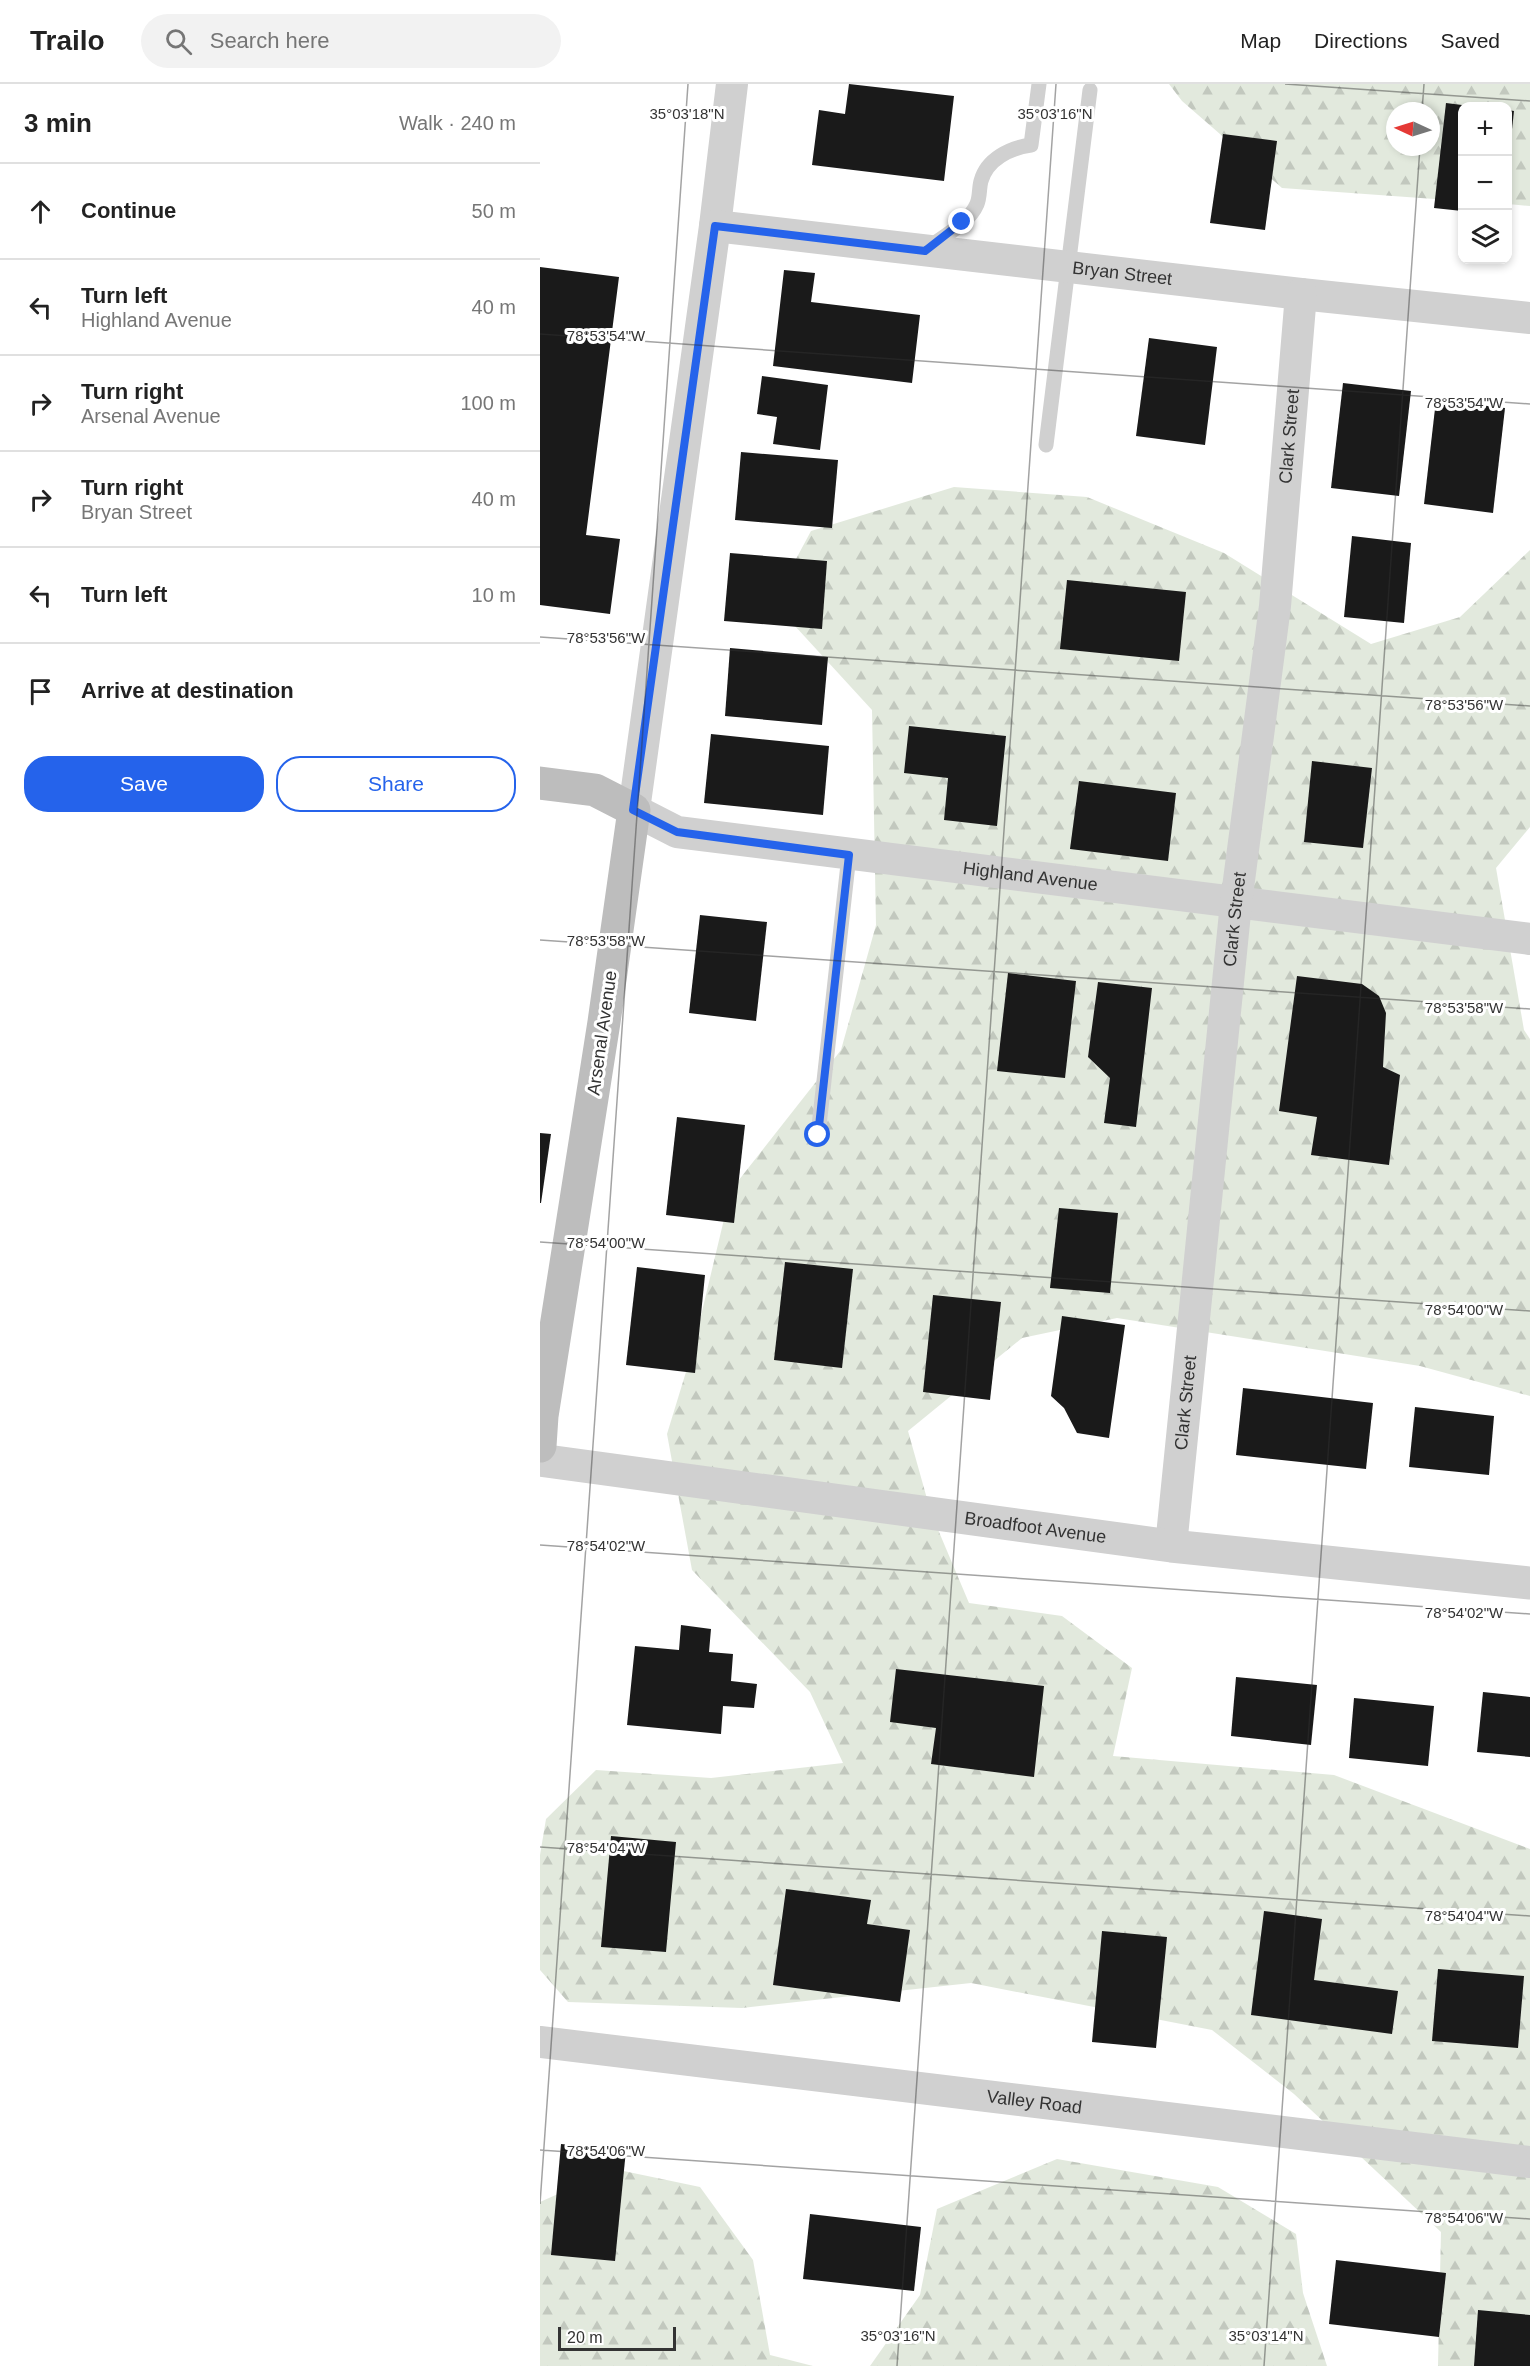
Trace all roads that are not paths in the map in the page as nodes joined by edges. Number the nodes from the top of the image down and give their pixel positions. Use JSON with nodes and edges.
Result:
{"nodes":[{"id":1,"x":732,"y":84,"type":"edge"},
{"id":2,"x":1039,"y":84,"type":"edge"},
{"id":3,"x":1090,"y":90,"type":"dead end"},
{"id":4,"x":715,"y":226,"type":"junction"},
{"id":5,"x":925,"y":251,"type":"junction"},
{"id":6,"x":1068,"y":267,"type":"junction"},
{"id":7,"x":1301,"y":294,"type":"junction"},
{"id":8,"x":1530,"y":318,"type":"edge"},
{"id":9,"x":1046,"y":445,"type":"dead end"},
{"id":10,"x":540,"y":783,"type":"edge"},
{"id":11,"x":633,"y":810,"type":"junction"},
{"id":12,"x":849,"y":855,"type":"junction"},
{"id":13,"x":1236,"y":903,"type":"junction"},
{"id":14,"x":1530,"y":939,"type":"edge"},
{"id":15,"x":818,"y":1135,"type":"dead end"},
{"id":16,"x":540,"y":1446,"type":"edge"},
{"id":17,"x":540,"y":1461,"type":"edge"},
{"id":18,"x":1172,"y":1546,"type":"junction"},
{"id":19,"x":1530,"y":1583,"type":"edge"},
{"id":20,"x":540,"y":2042,"type":"edge"},
{"id":21,"x":1530,"y":2162,"type":"edge"}],
"edges":[{"from":1,"to":4,"type":"street","name":"Arsenal Avenue"},
{"from":2,"to":5,"type":"lane"},
{"from":3,"to":6,"type":"lane"},
{"from":4,"to":5,"type":"street","name":"Bryan Street"},
{"from":4,"to":11,"type":"street","name":"Arsenal Avenue"},
{"from":5,"to":6,"type":"street","name":"Bryan Street"},
{"from":6,"to":7,"type":"street","name":"Bryan Street"},
{"from":6,"to":9,"type":"lane"},
{"from":7,"to":8,"type":"street","name":"Bryan Street"},
{"from":7,"to":13,"type":"street","name":"Clark Street"},
{"from":10,"to":11,"type":"main road","name":"Highland Avenue"},
{"from":11,"to":12,"type":"street","name":"Highland Avenue"},
{"from":11,"to":16,"type":"main road","name":"Arsenal Avenue"},
{"from":12,"to":13,"type":"street","name":"Highland Avenue"},
{"from":12,"to":15,"type":"lane"},
{"from":13,"to":14,"type":"street","name":"Highland Avenue"},
{"from":13,"to":18,"type":"street","name":"Clark Street"},
{"from":17,"to":18,"type":"street","name":"Broadfoot Avenue"},
{"from":18,"to":19,"type":"street","name":"Broadfoot Avenue"},
{"from":20,"to":21,"type":"street","name":"Valley Road"}]}
